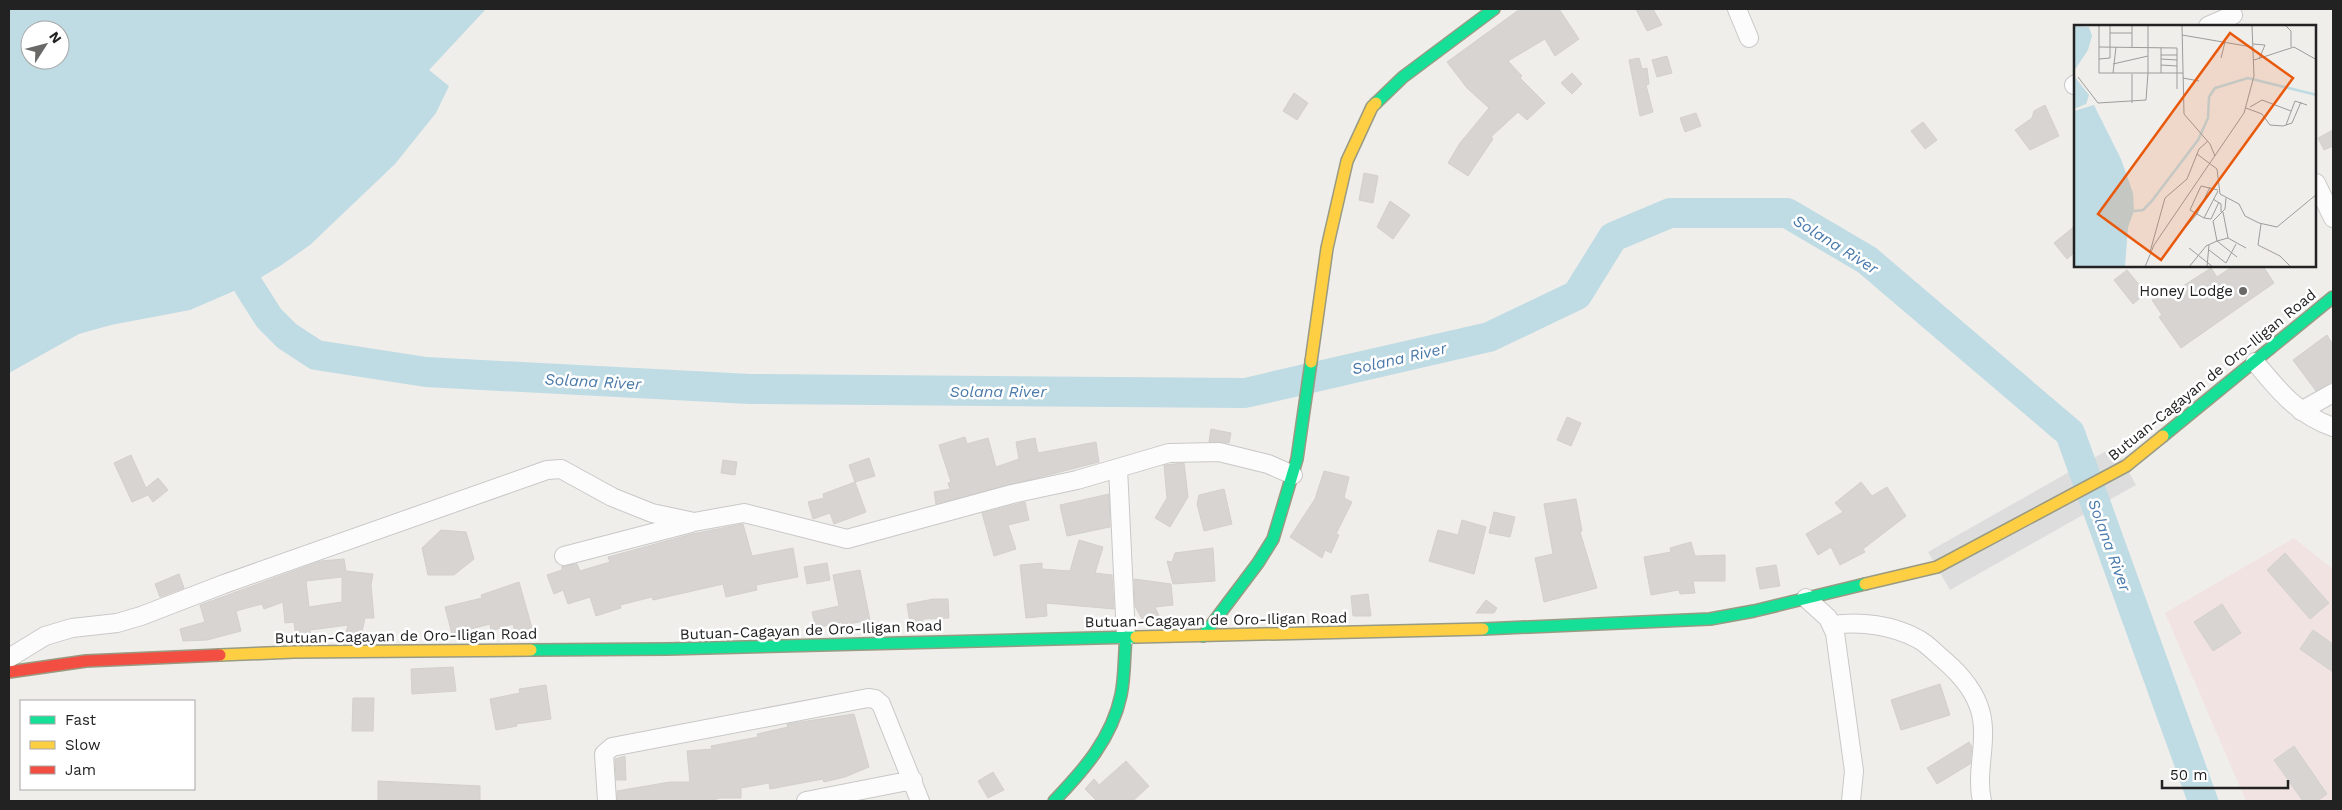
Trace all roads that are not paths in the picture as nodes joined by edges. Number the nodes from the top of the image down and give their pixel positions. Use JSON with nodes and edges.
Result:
{"nodes":[{"id":1,"x":1494,"y":9,"type":"edge"},
{"id":2,"x":1737,"y":9,"type":"edge"},
{"id":3,"x":2234,"y":17,"type":"edge"},
{"id":4,"x":2211,"y":25,"type":"edge"},
{"id":5,"x":1749,"y":38,"type":"dead end"},
{"id":6,"x":2317,"y":185,"type":"edge"},
{"id":7,"x":2333,"y":218,"type":"edge"},
{"id":8,"x":2333,"y":297,"type":"edge"},
{"id":9,"x":2255,"y":362,"type":"junction"},
{"id":10,"x":2333,"y":393,"type":"edge"},
{"id":11,"x":2300,"y":411,"type":"junction"},
{"id":12,"x":2333,"y":427,"type":"edge"},
{"id":13,"x":1295,"y":467,"type":"junction"},
{"id":14,"x":1118,"y":468,"type":"junction"},
{"id":15,"x":694,"y":522,"type":"junction"},
{"id":16,"x":564,"y":556,"type":"dead end"},
{"id":17,"x":1806,"y":598,"type":"junction"},
{"id":18,"x":1833,"y":625,"type":"junction"},
{"id":19,"x":1203,"y":636,"type":"junction"},
{"id":20,"x":1126,"y":637,"type":"junction"},
{"id":21,"x":9,"y":658,"type":"edge"},
{"id":22,"x":9,"y":672,"type":"edge"},
{"id":23,"x":913,"y":780,"type":"junction"},
{"id":24,"x":607,"y":801,"type":"edge"},
{"id":25,"x":806,"y":801,"type":"edge"},
{"id":26,"x":920,"y":801,"type":"edge"},
{"id":27,"x":1054,"y":801,"type":"edge"},
{"id":28,"x":1851,"y":801,"type":"edge"},
{"id":29,"x":1982,"y":801,"type":"edge"}],
"edges":[{"from":1,"to":13,"type":"main road"},
{"from":2,"to":5,"type":"street"},
{"from":3,"to":4,"type":"street"},
{"from":6,"to":7,"type":"street"},
{"from":8,"to":9,"type":"main road","name":"Butuan-Cagayan de Oro-Iligan Road"},
{"from":9,"to":11,"type":"street"},
{"from":9,"to":17,"type":"main road","name":"Butuan-Cagayan de Oro-Iligan Road"},
{"from":10,"to":11,"type":"street"},
{"from":11,"to":12,"type":"street"},
{"from":13,"to":14,"type":"street"},
{"from":13,"to":19,"type":"main road"},
{"from":14,"to":15,"type":"street"},
{"from":14,"to":20,"type":"street"},
{"from":15,"to":16,"type":"street"},
{"from":15,"to":21,"type":"street"},
{"from":17,"to":18,"type":"street"},
{"from":17,"to":19,"type":"main road","name":"Butuan-Cagayan de Oro-Iligan Road"},
{"from":18,"to":28,"type":"street"},
{"from":18,"to":29,"type":"street"},
{"from":19,"to":20,"type":"main road","name":"Butuan-Cagayan de Oro-Iligan Road"},
{"from":20,"to":22,"type":"main road","name":"Butuan-Cagayan de Oro-Iligan Road"},
{"from":20,"to":27,"type":"main road"},
{"from":23,"to":24,"type":"street"},
{"from":23,"to":25,"type":"street"},
{"from":23,"to":26,"type":"street"}]}
